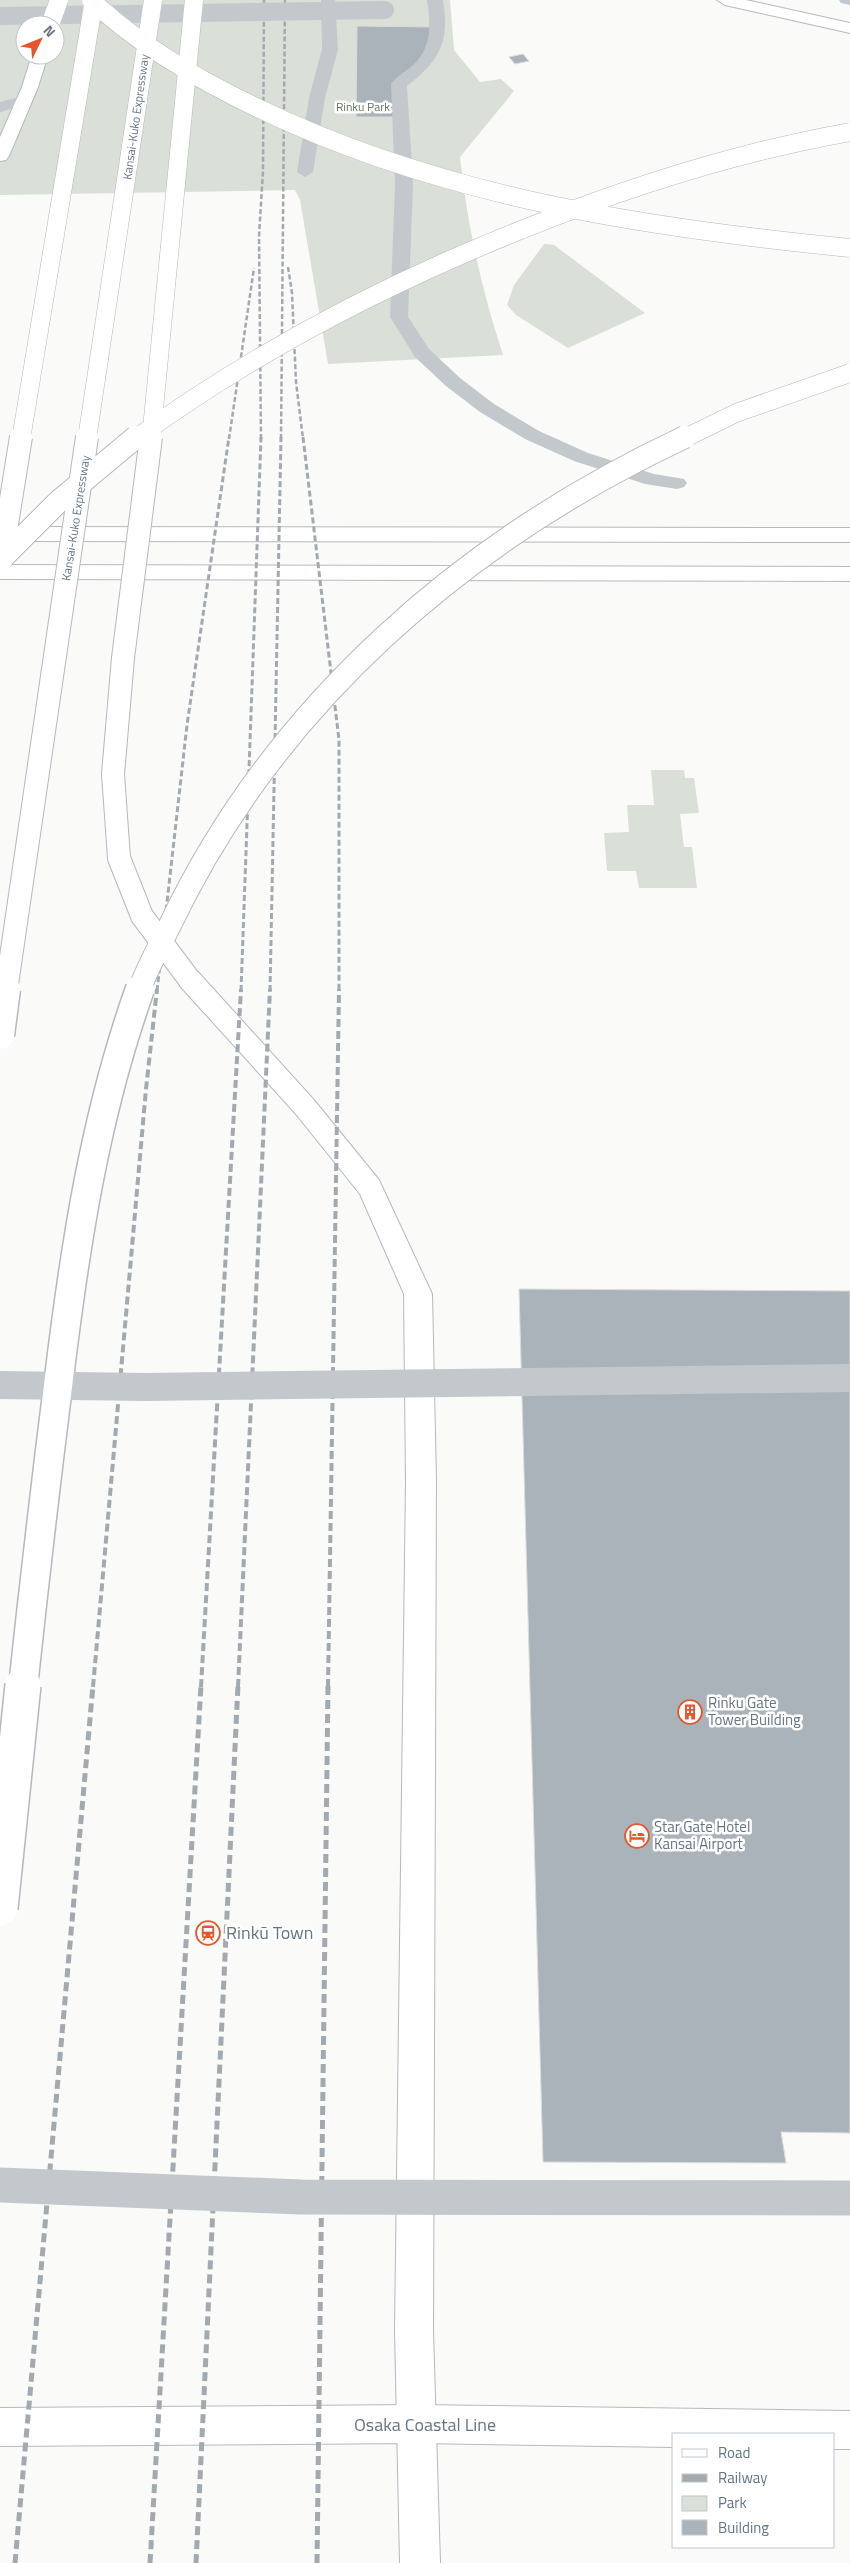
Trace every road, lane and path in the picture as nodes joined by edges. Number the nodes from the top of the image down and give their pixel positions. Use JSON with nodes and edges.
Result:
{"nodes":[{"id":1,"x":58,"y":0,"type":"edge"},
{"id":2,"x":93,"y":0,"type":"edge"},
{"id":3,"x":153,"y":0,"type":"edge"},
{"id":4,"x":194,"y":0,"type":"edge"},
{"id":5,"x":328,"y":0,"type":"edge"},
{"id":6,"x":385,"y":0,"type":"edge"},
{"id":7,"x":435,"y":0,"type":"edge"},
{"id":8,"x":725,"y":0,"type":"edge"},
{"id":9,"x":846,"y":0,"type":"edge"},
{"id":10,"x":850,"y":0,"type":"edge"},
{"id":11,"x":53,"y":15,"type":"edge"},
{"id":12,"x":0,"y":16,"type":"edge"},
{"id":13,"x":850,"y":28,"type":"edge"},
{"id":14,"x":37,"y":65,"type":"edge"},
{"id":15,"x":850,"y":132,"type":"edge"},
{"id":16,"x":0,"y":156,"type":"edge"},
{"id":17,"x":305,"y":172,"type":"dead end"},
{"id":18,"x":850,"y":248,"type":"edge"},
{"id":19,"x":850,"y":373,"type":"edge"},
{"id":20,"x":677,"y":483,"type":"dead end"},
{"id":21,"x":0,"y":534,"type":"edge"},
{"id":22,"x":850,"y":535,"type":"edge"},
{"id":23,"x":0,"y":560,"type":"edge"},
{"id":24,"x":0,"y":565,"type":"edge"},
{"id":25,"x":0,"y":572,"type":"edge"},
{"id":26,"x":850,"y":574,"type":"edge"},
{"id":27,"x":0,"y":1035,"type":"edge"},
{"id":28,"x":850,"y":1378,"type":"edge"},
{"id":29,"x":0,"y":1385,"type":"edge"},
{"id":30,"x":0,"y":1908,"type":"edge"},
{"id":31,"x":0,"y":2185,"type":"edge"},
{"id":32,"x":850,"y":2198,"type":"edge"},
{"id":33,"x":418,"y":2424,"type":"junction"},
{"id":34,"x":0,"y":2427,"type":"edge"},
{"id":35,"x":850,"y":2430,"type":"edge"},
{"id":36,"x":420,"y":2563,"type":"edge"}],
"edges":[{"from":1,"to":11,"type":"main road","bridge":true},
{"from":2,"to":18,"type":"main road","bridge":true},
{"from":2,"to":24,"type":"main road","bridge":true},
{"from":3,"to":27,"type":"main road","name":"Kansai-Kuko Expressway","bridge":true},
{"from":4,"to":33,"type":"main road","bridge":true},
{"from":5,"to":17,"type":"lane"},
{"from":6,"to":12,"type":"street","bridge":true},
{"from":7,"to":20,"type":"street","bridge":true},
{"from":8,"to":13,"type":"main road"},
{"from":9,"to":10,"type":"lane"},
{"from":14,"to":16,"type":"main road"},
{"from":15,"to":23,"type":"main road","bridge":true},
{"from":19,"to":30,"type":"main road","bridge":true},
{"from":21,"to":22,"type":"main road"},
{"from":25,"to":26,"type":"main road"},
{"from":28,"to":29,"type":"street","bridge":true},
{"from":31,"to":32,"type":"street","bridge":true},
{"from":33,"to":34,"type":"main road","name":"Osaka Coastal Line"},
{"from":33,"to":35,"type":"main road","name":"Osaka Coastal Line"},
{"from":33,"to":36,"type":"main road"}]}
